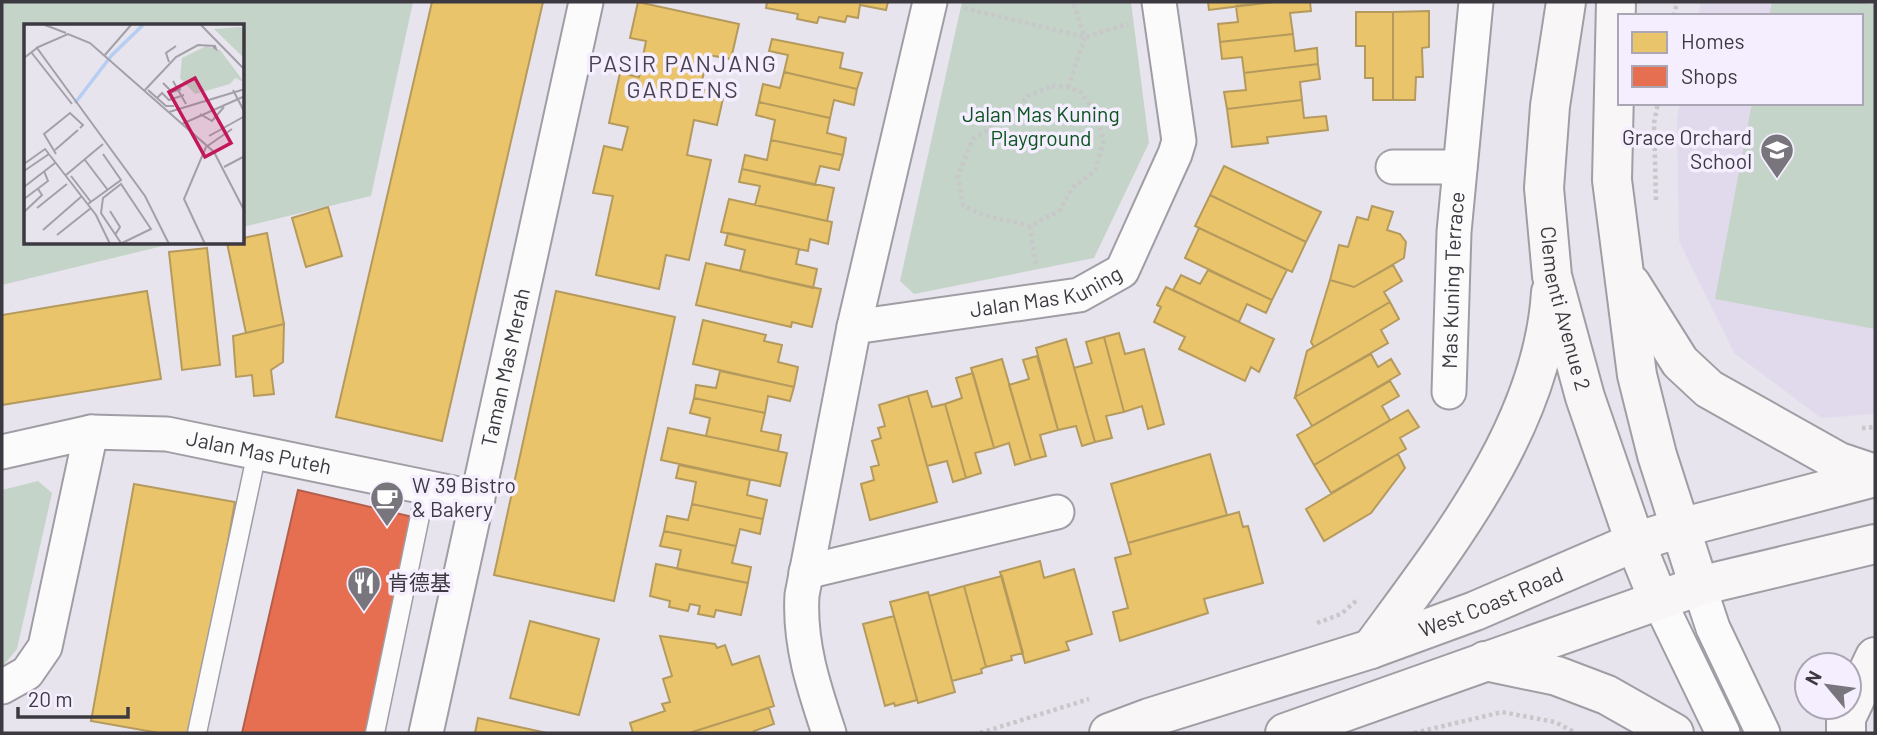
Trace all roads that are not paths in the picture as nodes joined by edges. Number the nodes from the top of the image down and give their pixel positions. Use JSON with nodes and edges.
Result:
{"nodes":[{"id":1,"x":586,"y":2,"type":"edge"},
{"id":2,"x":1159,"y":2,"type":"edge"},
{"id":3,"x":1476,"y":2,"type":"edge"},
{"id":4,"x":1566,"y":2,"type":"edge"},
{"id":5,"x":1616,"y":2,"type":"edge"},
{"id":6,"x":941,"y":4,"type":"edge"},
{"id":7,"x":1393,"y":167,"type":"dead end"},
{"id":8,"x":1460,"y":167,"type":"junction"},
{"id":9,"x":1625,"y":273,"type":"junction"},
{"id":10,"x":1552,"y":276,"type":"junction"},
{"id":11,"x":854,"y":327,"type":"junction"},
{"id":12,"x":1449,"y":392,"type":"dead end"},
{"id":13,"x":91,"y":432,"type":"junction"},
{"id":14,"x":2,"y":452,"type":"edge"},
{"id":15,"x":257,"y":452,"type":"junction"},
{"id":16,"x":1875,"y":475,"type":"edge"},
{"id":17,"x":426,"y":487,"type":"junction"},
{"id":18,"x":478,"y":498,"type":"junction"},
{"id":19,"x":1057,"y":512,"type":"dead end"},
{"id":20,"x":1680,"y":528,"type":"junction"},
{"id":21,"x":1635,"y":542,"type":"junction"},
{"id":22,"x":1875,"y":544,"type":"edge"},
{"id":23,"x":806,"y":572,"type":"junction"},
{"id":24,"x":1699,"y":586,"type":"junction"},
{"id":25,"x":1659,"y":601,"type":"junction"},
{"id":26,"x":1371,"y":649,"type":"junction"},
{"id":27,"x":1875,"y":657,"type":"edge"},
{"id":28,"x":1484,"y":661,"type":"junction"},
{"id":29,"x":2,"y":687,"type":"edge"},
{"id":30,"x":197,"y":733,"type":"edge"},
{"id":31,"x":375,"y":733,"type":"edge"},
{"id":32,"x":426,"y":733,"type":"edge"},
{"id":33,"x":829,"y":733,"type":"edge"},
{"id":34,"x":1109,"y":733,"type":"edge"},
{"id":35,"x":1285,"y":733,"type":"edge"},
{"id":36,"x":1674,"y":733,"type":"edge"},
{"id":37,"x":1723,"y":733,"type":"edge"},
{"id":38,"x":1763,"y":733,"type":"edge"},
{"id":39,"x":1846,"y":733,"type":"edge"}],
"edges":[{"from":1,"to":18,"type":"street","name":"Taman Mas Merah"},
{"from":2,"to":11,"type":"street","name":"Jalan Mas Kuning"},
{"from":3,"to":8,"type":"street","name":"Mas Kuning Terrace"},
{"from":4,"to":10,"type":"main road","name":"Clementi Avenue 2"},
{"from":5,"to":9,"type":"main road"},
{"from":6,"to":11,"type":"street"},
{"from":7,"to":8,"type":"street","name":"Mas Kuning Terrace"},
{"from":8,"to":12,"type":"street","name":"Mas Kuning Terrace"},
{"from":9,"to":16,"type":"main road"},
{"from":9,"to":20,"type":"main road"},
{"from":10,"to":21,"type":"main road","name":"Clementi Avenue 2"},
{"from":10,"to":26,"type":"main road"},
{"from":11,"to":23,"type":"street"},
{"from":13,"to":14,"type":"street","name":"Jalan Mas Puteh"},
{"from":13,"to":15,"type":"street","name":"Jalan Mas Puteh"},
{"from":13,"to":29,"type":"street"},
{"from":15,"to":17,"type":"street","name":"Jalan Mas Puteh"},
{"from":15,"to":30,"type":"lane"},
{"from":16,"to":20,"type":"main road","name":"West Coast Road"},
{"from":17,"to":18,"type":"street","name":"Jalan Mas Puteh"},
{"from":17,"to":31,"type":"lane"},
{"from":18,"to":32,"type":"street","name":"Taman Mas Merah"},
{"from":19,"to":23,"type":"street"},
{"from":20,"to":21,"type":"main road","name":"West Coast Road"},
{"from":20,"to":24,"type":"main road"},
{"from":21,"to":25,"type":"main road","name":"Clementi Avenue 2"},
{"from":21,"to":26,"type":"main road","name":"West Coast Road"},
{"from":22,"to":24,"type":"main road"},
{"from":23,"to":33,"type":"street"},
{"from":24,"to":25,"type":"main road"},
{"from":24,"to":38,"type":"street"},
{"from":25,"to":28,"type":"main road"},
{"from":25,"to":37,"type":"street"},
{"from":26,"to":34,"type":"main road","name":"West Coast Road"},
{"from":27,"to":39,"type":"main road"},
{"from":28,"to":35,"type":"main road"},
{"from":28,"to":36,"type":"main road"}]}
